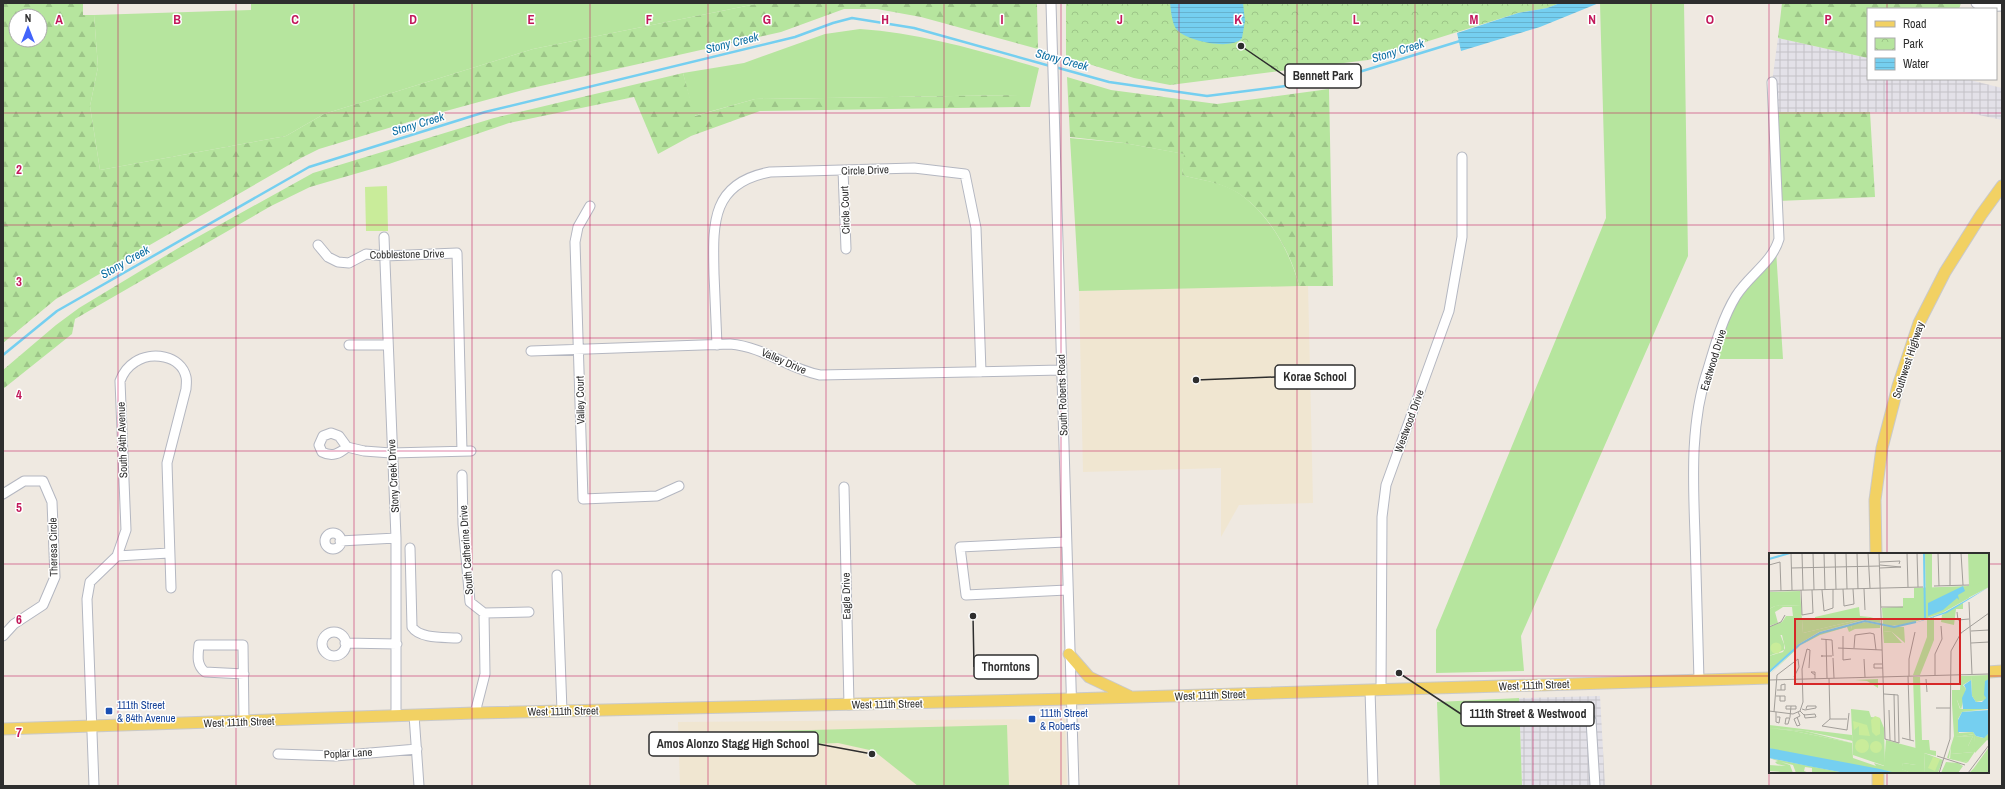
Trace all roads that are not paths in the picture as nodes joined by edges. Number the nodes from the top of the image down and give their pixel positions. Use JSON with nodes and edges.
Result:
{"nodes":[{"id":1,"x":1051,"y":3,"type":"edge"},
{"id":2,"x":1976,"y":3,"type":"edge"},
{"id":3,"x":2002,"y":6,"type":"edge"},
{"id":4,"x":1772,"y":82,"type":"dead end"},
{"id":5,"x":1462,"y":157,"type":"dead end"},
{"id":6,"x":844,"y":170,"type":"junction"},
{"id":7,"x":2002,"y":186,"type":"edge"},
{"id":8,"x":590,"y":206,"type":"dead end"},
{"id":9,"x":384,"y":237,"type":"dead end"},
{"id":10,"x":318,"y":245,"type":"dead end"},
{"id":11,"x":846,"y":249,"type":"dead end"},
{"id":12,"x":385,"y":256,"type":"junction"},
{"id":13,"x":717,"y":344,"type":"junction"},
{"id":14,"x":349,"y":345,"type":"dead end"},
{"id":15,"x":388,"y":345,"type":"junction"},
{"id":16,"x":579,"y":349,"type":"junction"},
{"id":17,"x":531,"y":351,"type":"dead end"},
{"id":18,"x":1061,"y":370,"type":"junction"},
{"id":19,"x":981,"y":372,"type":"junction"},
{"id":20,"x":347,"y":447,"type":"dead end"},
{"id":21,"x":391,"y":453,"type":"junction"},
{"id":22,"x":462,"y":475,"type":"dead end"},
{"id":23,"x":679,"y":486,"type":"dead end"},
{"id":24,"x":844,"y":487,"type":"dead end"},
{"id":25,"x":3,"y":494,"type":"edge"},
{"id":26,"x":396,"y":538,"type":"junction"},
{"id":27,"x":340,"y":541,"type":"dead end"},
{"id":28,"x":1066,"y":542,"type":"junction"},
{"id":29,"x":410,"y":548,"type":"dead end"},
{"id":30,"x":1876,"y":553,"type":"edge"},
{"id":31,"x":169,"y":554,"type":"junction"},
{"id":32,"x":117,"y":556,"type":"junction"},
{"id":33,"x":557,"y":575,"type":"dead end"},
{"id":34,"x":171,"y":588,"type":"dead end"},
{"id":35,"x":396,"y":589,"type":"junction"},
{"id":36,"x":411,"y":589,"type":"junction"},
{"id":37,"x":1067,"y":590,"type":"junction"},
{"id":38,"x":529,"y":612,"type":"dead end"},
{"id":39,"x":484,"y":613,"type":"junction"},
{"id":40,"x":3,"y":636,"type":"edge"},
{"id":41,"x":457,"y":638,"type":"dead end"},
{"id":42,"x":345,"y":643,"type":"dead end"},
{"id":43,"x":397,"y":644,"type":"junction"},
{"id":44,"x":1069,"y":654,"type":"junction"},
{"id":45,"x":2002,"y":671,"type":"edge"},
{"id":46,"x":1989,"y":672,"type":"edge"},
{"id":47,"x":244,"y":674,"type":"junction"},
{"id":48,"x":1769,"y":678,"type":"edge"},
{"id":49,"x":1699,"y":680,"type":"junction"},
{"id":50,"x":1375,"y":690,"type":"junction"},
{"id":51,"x":1132,"y":697,"type":"junction"},
{"id":52,"x":1070,"y":699,"type":"junction"},
{"id":53,"x":849,"y":705,"type":"junction"},
{"id":54,"x":562,"y":711,"type":"junction"},
{"id":55,"x":475,"y":714,"type":"junction"},
{"id":56,"x":414,"y":715,"type":"junction"},
{"id":57,"x":396,"y":716,"type":"junction"},
{"id":58,"x":1591,"y":720,"type":"dead end"},
{"id":59,"x":244,"y":722,"type":"junction"},
{"id":60,"x":93,"y":727,"type":"junction"},
{"id":61,"x":3,"y":729,"type":"edge"},
{"id":62,"x":417,"y":749,"type":"junction"},
{"id":63,"x":278,"y":754,"type":"dead end"},
{"id":64,"x":1878,"y":773,"type":"edge"},
{"id":65,"x":94,"y":786,"type":"edge"},
{"id":66,"x":419,"y":786,"type":"edge"},
{"id":67,"x":1074,"y":786,"type":"edge"},
{"id":68,"x":1373,"y":786,"type":"edge"},
{"id":69,"x":1595,"y":786,"type":"edge"},
{"id":70,"x":1878,"y":786,"type":"edge"}],
"edges":[{"from":1,"to":18,"type":"street","name":"South Roberts Road"},
{"from":2,"to":3,"type":"street"},
{"from":4,"to":49,"type":"street","name":"Eastwood Drive"},
{"from":5,"to":50,"type":"street","name":"Westwood Drive"},
{"from":6,"to":11,"type":"street","name":"Circle Court"},
{"from":6,"to":13,"type":"street","name":"Circle Drive"},
{"from":6,"to":19,"type":"street","name":"Circle Drive"},
{"from":7,"to":30,"type":"main road","name":"Southwest Highway"},
{"from":8,"to":16,"type":"street","name":"Valley Court"},
{"from":9,"to":12,"type":"street","name":"Stony Creek Drive"},
{"from":10,"to":12,"type":"street","name":"Cobblestone Drive"},
{"from":12,"to":15,"type":"street","name":"Stony Creek Drive"},
{"from":12,"to":21,"type":"street","name":"Cobblestone Drive"},
{"from":13,"to":16,"type":"street","name":"Valley Drive"},
{"from":13,"to":19,"type":"street","name":"Valley Drive"},
{"from":14,"to":15,"type":"street"},
{"from":15,"to":21,"type":"street","name":"Stony Creek Drive"},
{"from":16,"to":17,"type":"street","name":"Valley Drive"},
{"from":16,"to":23,"type":"street","name":"Valley Court"},
{"from":18,"to":19,"type":"street","name":"Valley Drive"},
{"from":18,"to":28,"type":"street","name":"South Roberts Road"},
{"from":20,"to":21,"type":"street"},
{"from":21,"to":26,"type":"street","name":"Stony Creek Drive"},
{"from":22,"to":39,"type":"street","name":"South Catherine Drive"},
{"from":24,"to":53,"type":"street","name":"Eagle Drive"},
{"from":25,"to":40,"type":"street","name":"Theresa Circle"},
{"from":26,"to":27,"type":"street"},
{"from":26,"to":35,"type":"street","name":"Stony Creek Drive"},
{"from":28,"to":37,"type":"street","name":"South Roberts Road"},
{"from":28,"to":37,"type":"street"},
{"from":29,"to":36,"type":"street"},
{"from":31,"to":32,"type":"street"},
{"from":31,"to":32,"type":"street","name":"South 84th Avenue"},
{"from":31,"to":34,"type":"street","name":"South 84th Avenue"},
{"from":32,"to":60,"type":"street","name":"South 84th Avenue"},
{"from":33,"to":54,"type":"street"},
{"from":35,"to":36,"type":"street"},
{"from":35,"to":43,"type":"street","name":"Stony Creek Drive"},
{"from":36,"to":41,"type":"street"},
{"from":37,"to":44,"type":"street","name":"South Roberts Road"},
{"from":38,"to":39,"type":"street"},
{"from":39,"to":55,"type":"street"},
{"from":42,"to":43,"type":"street"},
{"from":43,"to":57,"type":"street","name":"Stony Creek Drive"},
{"from":44,"to":51,"type":"main road"},
{"from":44,"to":52,"type":"street","name":"South Roberts Road"},
{"from":45,"to":46,"type":"main road"},
{"from":47,"to":47,"type":"street"},
{"from":47,"to":59,"type":"street"},
{"from":48,"to":49,"type":"main road","name":"West 111th Street"},
{"from":49,"to":50,"type":"main road","name":"West 111th Street"},
{"from":50,"to":51,"type":"main road","name":"West 111th Street"},
{"from":50,"to":68,"type":"street","name":"Westwood Drive"},
{"from":51,"to":52,"type":"main road","name":"West 111th Street"},
{"from":52,"to":53,"type":"main road","name":"West 111th Street"},
{"from":52,"to":67,"type":"street","name":"South Roberts Road"},
{"from":53,"to":54,"type":"main road","name":"West 111th Street"},
{"from":54,"to":55,"type":"main road","name":"West 111th Street"},
{"from":55,"to":56,"type":"main road","name":"West 111th Street"},
{"from":56,"to":57,"type":"main road","name":"West 111th Street"},
{"from":56,"to":62,"type":"street"},
{"from":57,"to":59,"type":"main road","name":"West 111th Street"},
{"from":58,"to":69,"type":"street"},
{"from":59,"to":60,"type":"main road","name":"West 111th Street"},
{"from":60,"to":61,"type":"main road","name":"West 111th Street"},
{"from":60,"to":65,"type":"street","name":"South 84th Avenue"},
{"from":62,"to":63,"type":"street","name":"Poplar Lane"},
{"from":62,"to":66,"type":"street"},
{"from":64,"to":70,"type":"main road"}]}
